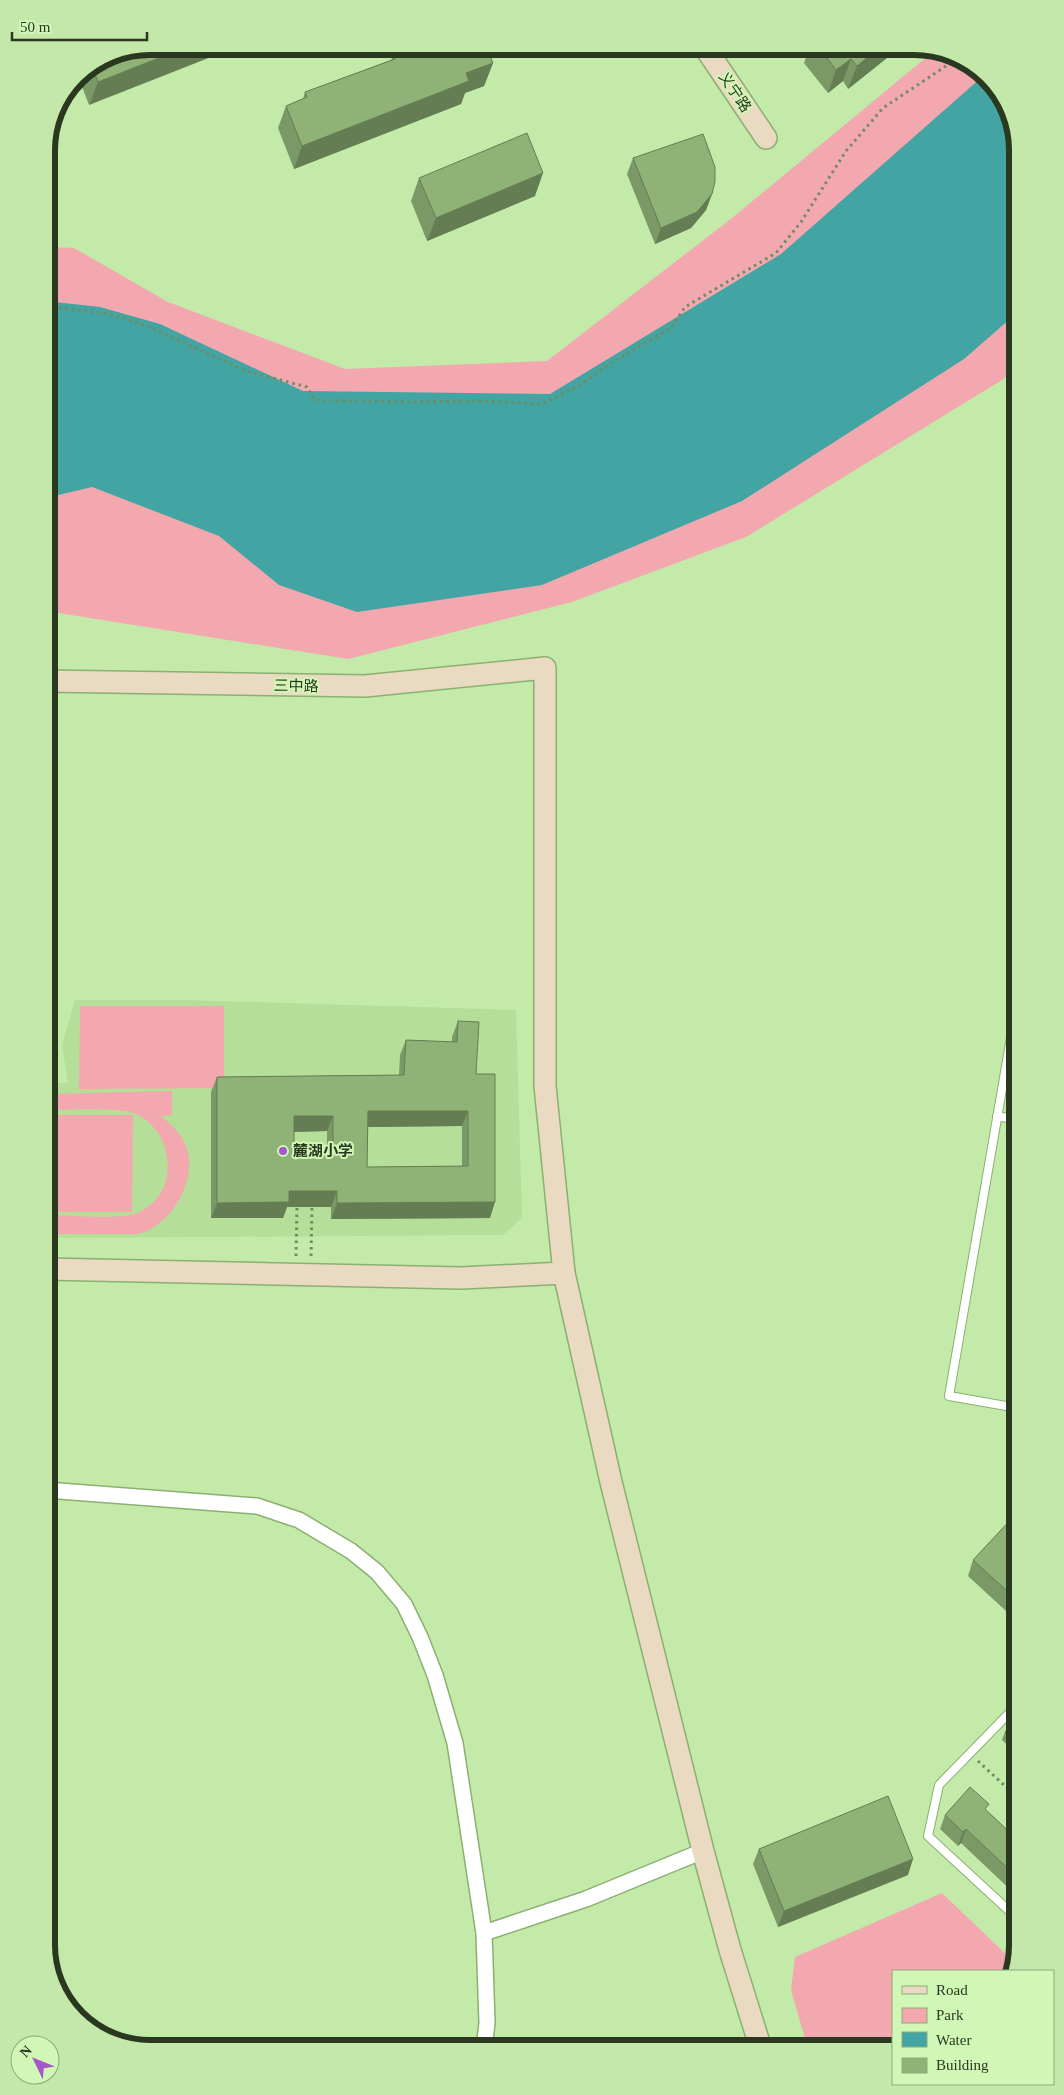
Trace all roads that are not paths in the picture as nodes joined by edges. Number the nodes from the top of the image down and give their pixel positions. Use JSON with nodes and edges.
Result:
{"nodes":[{"id":1,"x":710,"y":55,"type":"edge"},
{"id":2,"x":766,"y":138,"type":"dead end"},
{"id":3,"x":55,"y":681,"type":"edge"},
{"id":4,"x":1009,"y":1048,"type":"edge"},
{"id":5,"x":997,"y":1116,"type":"junction"},
{"id":6,"x":1009,"y":1118,"type":"edge"},
{"id":7,"x":55,"y":1269,"type":"edge"},
{"id":8,"x":564,"y":1273,"type":"junction"},
{"id":9,"x":1009,"y":1406,"type":"edge"},
{"id":10,"x":55,"y":1491,"type":"edge"},
{"id":11,"x":1009,"y":1713,"type":"edge"},
{"id":12,"x":703,"y":1851,"type":"junction"},
{"id":13,"x":1009,"y":1911,"type":"edge"},
{"id":14,"x":484,"y":1933,"type":"junction"},
{"id":15,"x":485,"y":2040,"type":"edge"},
{"id":16,"x":758,"y":2040,"type":"edge"}],
"edges":[{"from":1,"to":2,"type":"street","name":"义宁路"},
{"from":3,"to":8,"type":"street","name":"三中路"},
{"from":4,"to":5,"type":"lane"},
{"from":5,"to":6,"type":"lane"},
{"from":5,"to":9,"type":"lane"},
{"from":7,"to":8,"type":"street"},
{"from":8,"to":12,"type":"street"},
{"from":10,"to":14,"type":"street"},
{"from":11,"to":13,"type":"lane"},
{"from":12,"to":14,"type":"street"},
{"from":12,"to":16,"type":"street"},
{"from":14,"to":15,"type":"street"}]}
